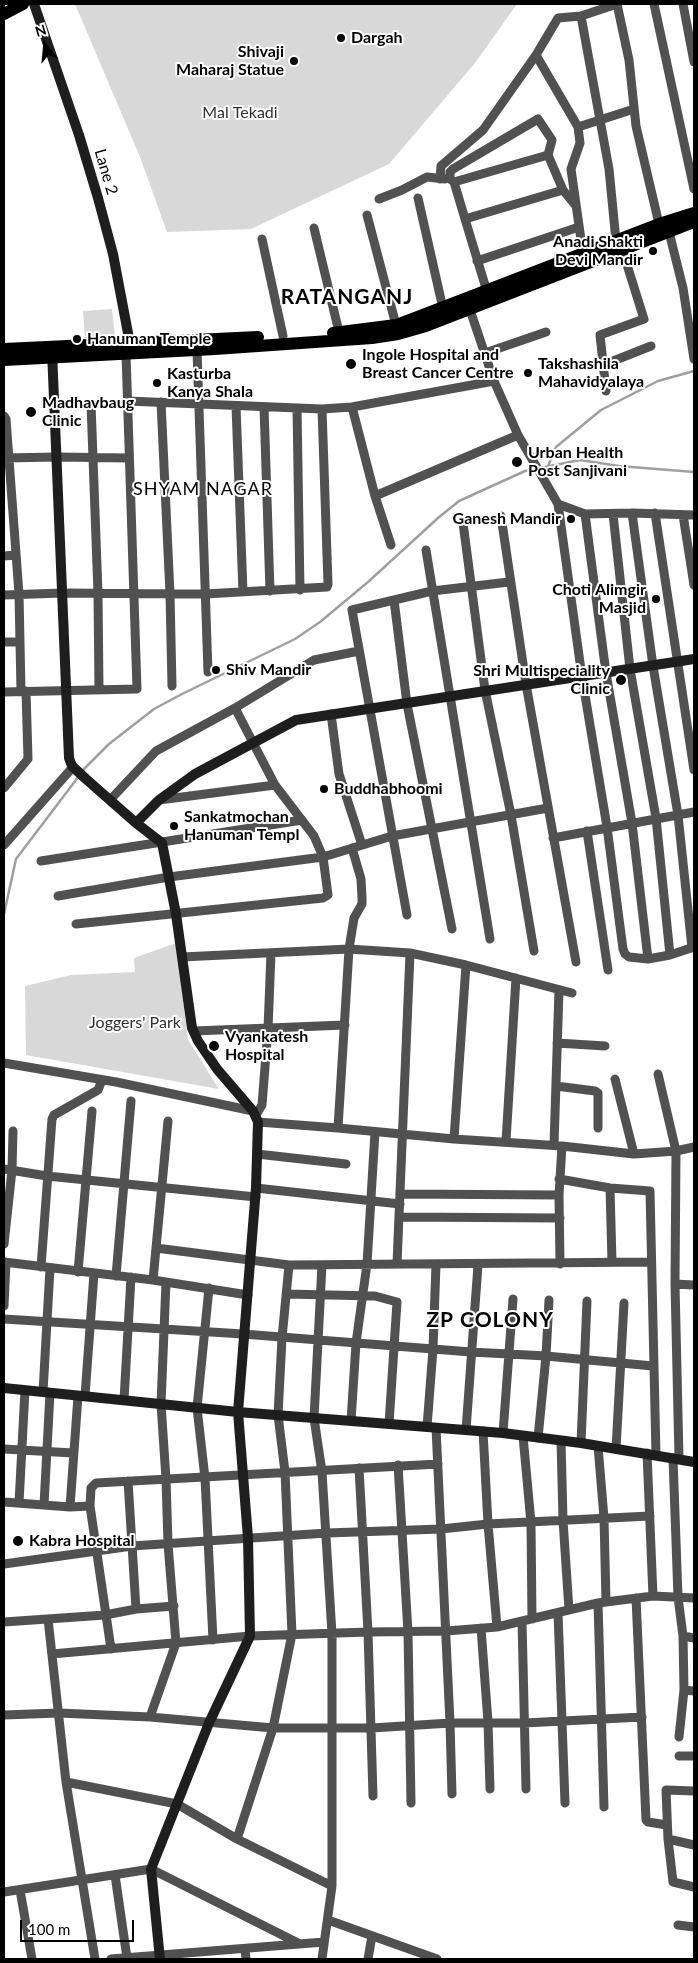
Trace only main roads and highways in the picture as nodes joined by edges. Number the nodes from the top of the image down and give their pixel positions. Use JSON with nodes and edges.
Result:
{"nodes":[{"id":1,"x":23,"y":4,"type":"edge"},
{"id":2,"x":4,"y":14,"type":"edge"},
{"id":3,"x":694,"y":213,"type":"edge"},
{"id":4,"x":694,"y":222,"type":"edge"},
{"id":5,"x":664,"y":228,"type":"junction"},
{"id":6,"x":619,"y":245,"type":"junction"},
{"id":7,"x":488,"y":296,"type":"junction"},
{"id":8,"x":444,"y":313,"type":"junction"},
{"id":9,"x":4,"y":349,"type":"edge"},
{"id":10,"x":129,"y":350,"type":"junction"},
{"id":11,"x":52,"y":352,"type":"junction"},
{"id":12,"x":4,"y":360,"type":"edge"}],
"edges":[{"from":1,"to":2,"type":"main road"},
{"from":3,"to":5,"type":"main road"},
{"from":4,"to":5,"type":"main road"},
{"from":5,"to":6,"type":"main road"},
{"from":6,"to":7,"type":"main road"},
{"from":6,"to":7,"type":"main road"},
{"from":7,"to":8,"type":"main road"},
{"from":8,"to":10,"type":"main road"},
{"from":8,"to":10,"type":"main road"},
{"from":9,"to":11,"type":"main road"},
{"from":10,"to":11,"type":"main road"},
{"from":11,"to":12,"type":"main road"}]}
